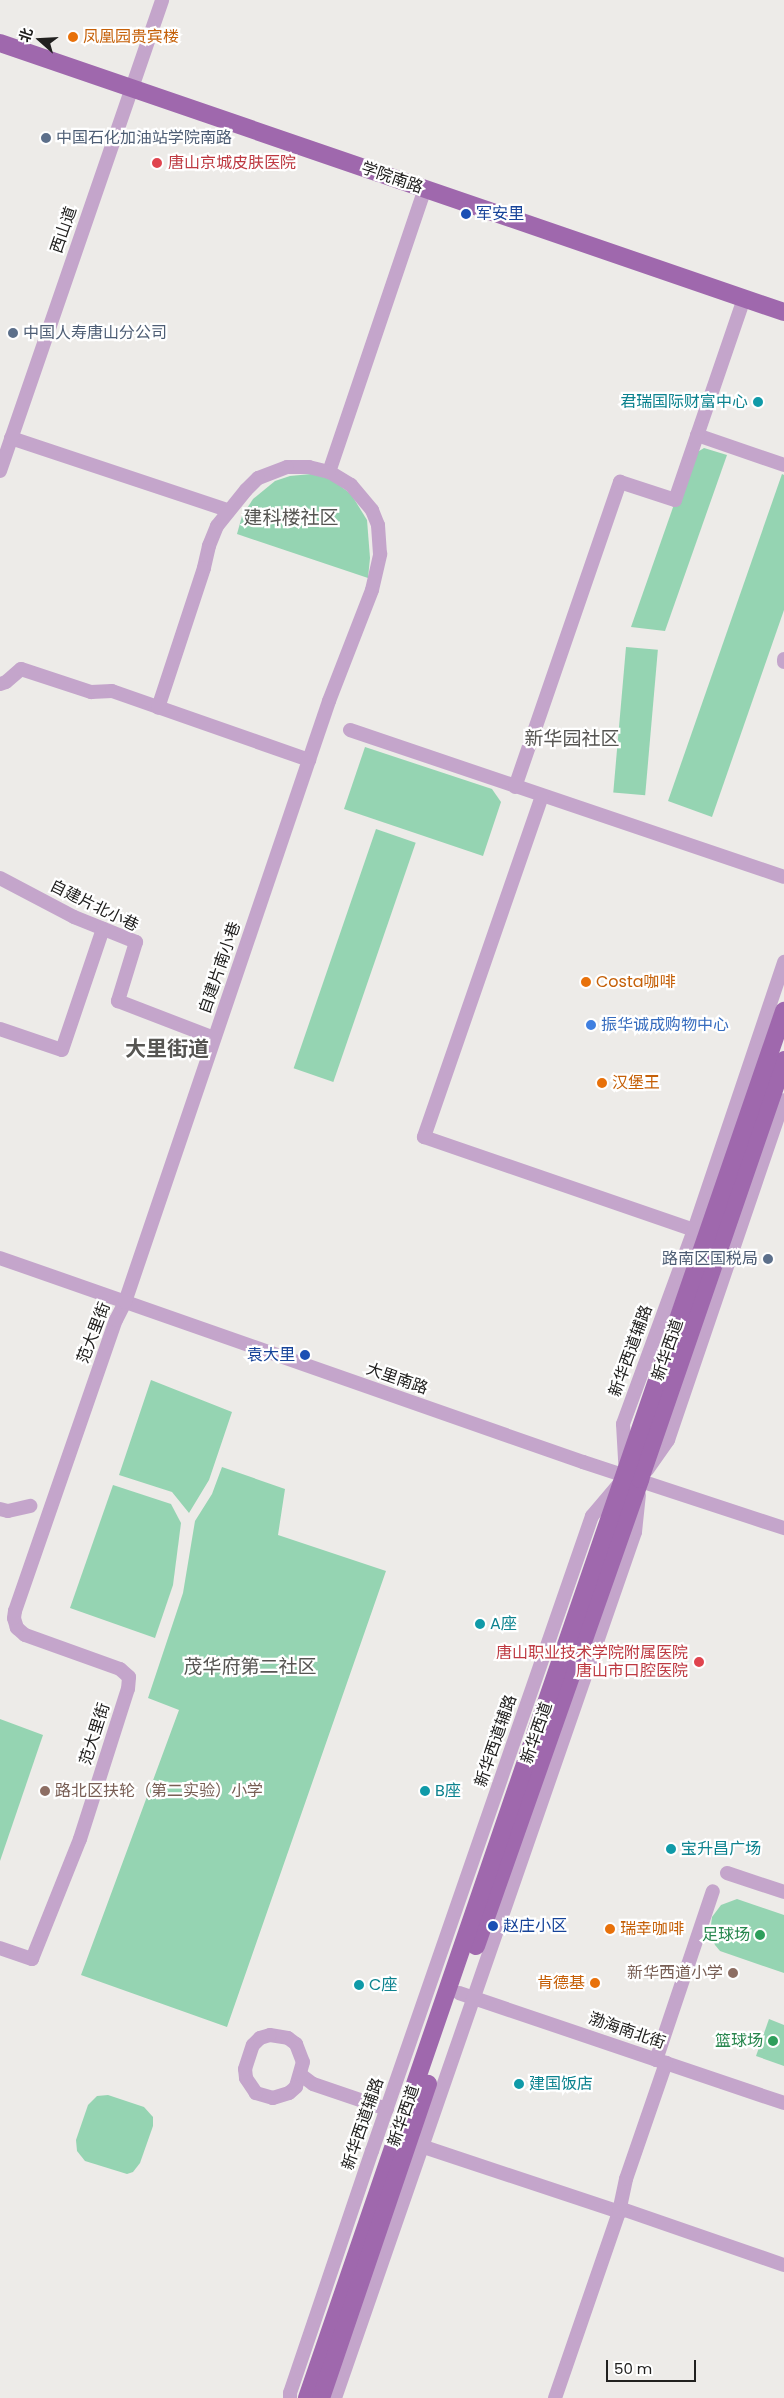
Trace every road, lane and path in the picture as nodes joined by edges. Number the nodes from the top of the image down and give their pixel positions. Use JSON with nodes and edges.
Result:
{"nodes":[{"id":1,"x":162,"y":0,"type":"edge"},
{"id":2,"x":0,"y":43,"type":"edge"},
{"id":3,"x":131,"y":89,"type":"junction"},
{"id":4,"x":425,"y":189,"type":"junction"},
{"id":5,"x":744,"y":298,"type":"junction"},
{"id":6,"x":784,"y":312,"type":"edge"},
{"id":7,"x":697,"y":435,"type":"junction"},
{"id":8,"x":12,"y":438,"type":"junction"},
{"id":9,"x":784,"y":466,"type":"edge"},
{"id":10,"x":0,"y":471,"type":"edge"},
{"id":11,"x":329,"y":472,"type":"junction"},
{"id":12,"x":228,"y":510,"type":"junction"},
{"id":13,"x":0,"y":684,"type":"edge"},
{"id":14,"x":158,"y":708,"type":"junction"},
{"id":15,"x":350,"y":730,"type":"dead end"},
{"id":16,"x":309,"y":760,"type":"junction"},
{"id":17,"x":515,"y":787,"type":"junction"},
{"id":18,"x":542,"y":796,"type":"junction"},
{"id":19,"x":784,"y":877,"type":"edge"},
{"id":20,"x":0,"y":878,"type":"edge"},
{"id":21,"x":103,"y":929,"type":"junction"},
{"id":22,"x":784,"y":962,"type":"edge"},
{"id":23,"x":784,"y":1011,"type":"edge"},
{"id":24,"x":0,"y":1029,"type":"edge"},
{"id":25,"x":214,"y":1038,"type":"junction"},
{"id":26,"x":784,"y":1060,"type":"edge"},
{"id":27,"x":784,"y":1100,"type":"edge"},
{"id":28,"x":694,"y":1230,"type":"junction"},
{"id":29,"x":0,"y":1258,"type":"edge"},
{"id":30,"x":124,"y":1302,"type":"junction"},
{"id":31,"x":633,"y":1478,"type":"junction"},
{"id":32,"x":30,"y":1506,"type":"dead end"},
{"id":33,"x":0,"y":1509,"type":"edge"},
{"id":34,"x":784,"y":1528,"type":"edge"},
{"id":35,"x":727,"y":1873,"type":"dead end"},
{"id":36,"x":713,"y":1891,"type":"dead end"},
{"id":37,"x":784,"y":1892,"type":"edge"},
{"id":38,"x":0,"y":1948,"type":"edge"},
{"id":39,"x":0,"y":1954,"type":"edge"},
{"id":40,"x":466,"y":1995,"type":"junction"},
{"id":41,"x":661,"y":2061,"type":"junction"},
{"id":42,"x":300,"y":2075,"type":"junction"},
{"id":43,"x":784,"y":2103,"type":"edge"},
{"id":44,"x":387,"y":2108,"type":"junction"},
{"id":45,"x":422,"y":2146,"type":"junction"},
{"id":46,"x":619,"y":2212,"type":"junction"},
{"id":47,"x":784,"y":2265,"type":"edge"},
{"id":48,"x":290,"y":2398,"type":"edge"},
{"id":49,"x":307,"y":2398,"type":"edge"},
{"id":50,"x":321,"y":2398,"type":"edge"},
{"id":51,"x":335,"y":2398,"type":"edge"},
{"id":52,"x":555,"y":2398,"type":"edge"}],
"edges":[{"from":1,"to":3,"type":"street","name":"西山道"},
{"from":2,"to":3,"type":"main road","name":"学院南路"},
{"from":3,"to":4,"type":"main road","name":"学院南路"},
{"from":3,"to":8,"type":"street","name":"西山道"},
{"from":4,"to":5,"type":"main road","name":"学院南路"},
{"from":4,"to":11,"type":"street"},
{"from":5,"to":6,"type":"main road","name":"学院南路"},
{"from":5,"to":7,"type":"street"},
{"from":7,"to":9,"type":"street"},
{"from":7,"to":17,"type":"street"},
{"from":8,"to":10,"type":"street","name":"西山道"},
{"from":8,"to":12,"type":"street"},
{"from":11,"to":12,"type":"street","name":"自建片南小巷"},
{"from":11,"to":16,"type":"street","name":"自建片南小巷"},
{"from":12,"to":14,"type":"street","name":"自建片南小巷"},
{"from":13,"to":14,"type":"street"},
{"from":14,"to":16,"type":"street"},
{"from":15,"to":17,"type":"street"},
{"from":16,"to":25,"type":"street","name":"自建片南小巷"},
{"from":17,"to":18,"type":"street"},
{"from":18,"to":19,"type":"street"},
{"from":18,"to":28,"type":"street"},
{"from":20,"to":21,"type":"street","name":"自建片北小巷"},
{"from":21,"to":24,"type":"street"},
{"from":21,"to":25,"type":"street","name":"自建片北小巷"},
{"from":22,"to":28,"type":"street","name":"新华西道辅路"},
{"from":23,"to":31,"type":"main road","name":"新华西道"},
{"from":25,"to":30,"type":"street","name":"自建片南小巷"},
{"from":26,"to":31,"type":"main road","name":"新华西道"},
{"from":27,"to":31,"type":"street","name":"新华西道辅路"},
{"from":28,"to":31,"type":"street","name":"新华西道辅路"},
{"from":29,"to":30,"type":"street","name":"大里南路"},
{"from":30,"to":31,"type":"street","name":"大里南路"},
{"from":30,"to":38,"type":"street","name":"范大里街"},
{"from":30,"to":39,"type":"street","name":"范大里街"},
{"from":31,"to":34,"type":"street","name":"大里南路"},
{"from":31,"to":40,"type":"main road","name":"新华西道"},
{"from":31,"to":44,"type":"street","name":"新华西道辅路"},
{"from":31,"to":49,"type":"main road","name":"新华西道"},
{"from":32,"to":33,"type":"street"},
{"from":35,"to":37,"type":"street"},
{"from":36,"to":41,"type":"street"},
{"from":40,"to":41,"type":"street","name":"渤海南北街"},
{"from":40,"to":45,"type":"street"},
{"from":40,"to":50,"type":"main road","name":"新华西道"},
{"from":41,"to":43,"type":"street","name":"渤海南北街"},
{"from":41,"to":46,"type":"street"},
{"from":42,"to":42,"type":"street"},
{"from":42,"to":44,"type":"street"},
{"from":44,"to":48,"type":"street","name":"新华西道辅路"},
{"from":45,"to":46,"type":"street"},
{"from":45,"to":51,"type":"street"},
{"from":46,"to":47,"type":"street"},
{"from":46,"to":52,"type":"street"}]}
